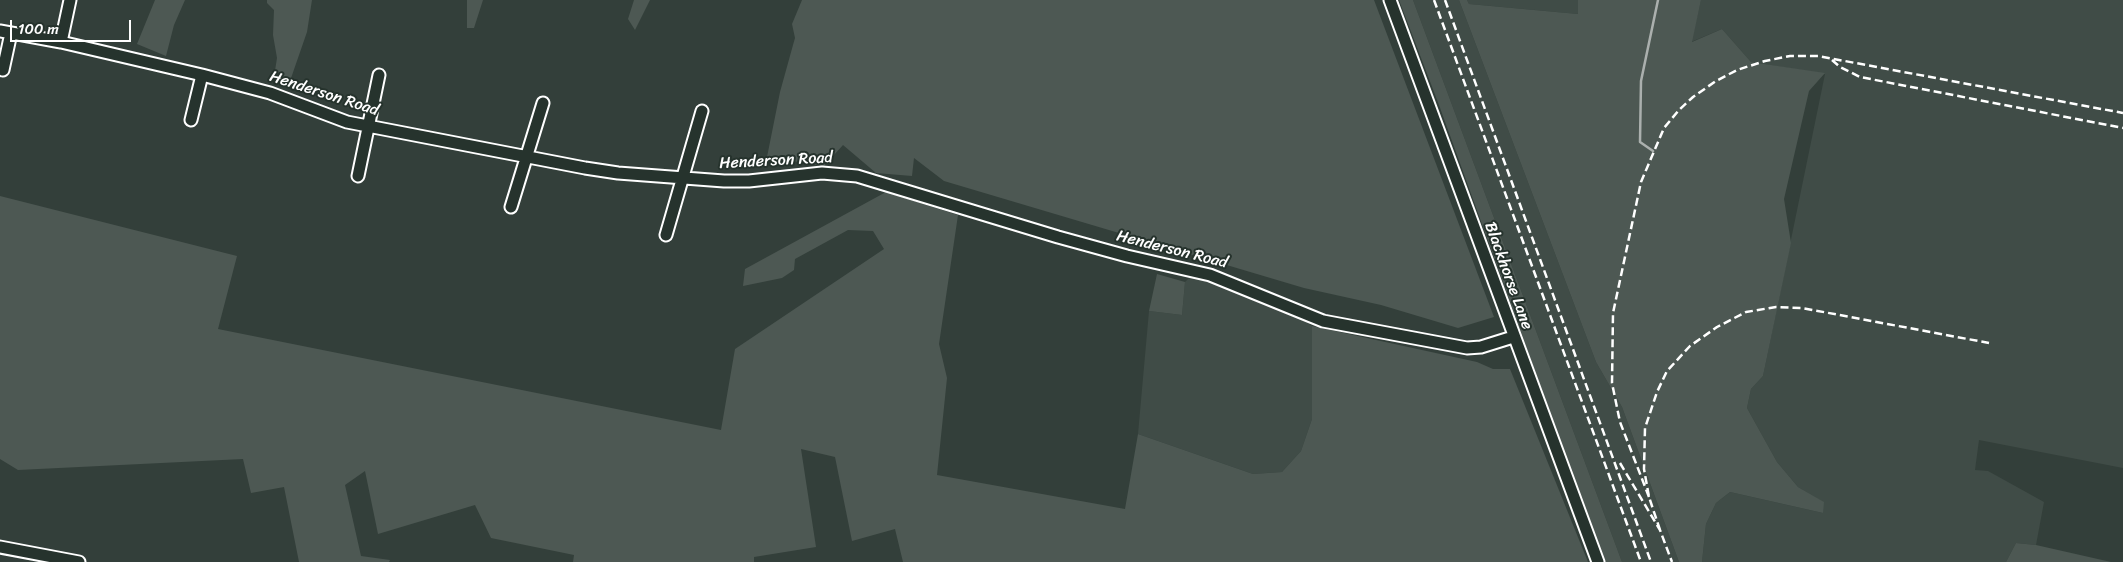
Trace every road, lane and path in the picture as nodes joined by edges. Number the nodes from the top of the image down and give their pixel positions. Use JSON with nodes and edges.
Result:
{"nodes":[{"id":1,"x":70,"y":0,"type":"edge"},
{"id":2,"x":1390,"y":0,"type":"edge"},
{"id":3,"x":6,"y":32,"type":"edge"},
{"id":4,"x":61,"y":42,"type":"junction"},
{"id":5,"x":3,"y":70,"type":"dead end"},
{"id":6,"x":379,"y":74,"type":"dead end"},
{"id":7,"x":202,"y":75,"type":"junction"},
{"id":8,"x":543,"y":103,"type":"dead end"},
{"id":9,"x":702,"y":111,"type":"dead end"},
{"id":10,"x":192,"y":120,"type":"dead end"},
{"id":11,"x":367,"y":126,"type":"junction"},
{"id":12,"x":526,"y":157,"type":"junction"},
{"id":13,"x":358,"y":176,"type":"dead end"},
{"id":14,"x":683,"y":178,"type":"junction"},
{"id":15,"x":511,"y":207,"type":"dead end"},
{"id":16,"x":666,"y":235,"type":"dead end"},
{"id":17,"x":1513,"y":337,"type":"junction"},
{"id":18,"x":0,"y":547,"type":"edge"},
{"id":19,"x":79,"y":562,"type":"edge"},
{"id":20,"x":1598,"y":562,"type":"edge"}],
"edges":[{"from":1,"to":4,"type":"street"},
{"from":2,"to":17,"type":"street","name":"Blackhorse Lane"},
{"from":3,"to":4,"type":"street","name":"Henderson Road"},
{"from":3,"to":5,"type":"street"},
{"from":4,"to":7,"type":"street","name":"Henderson Road"},
{"from":6,"to":11,"type":"street"},
{"from":7,"to":10,"type":"street"},
{"from":7,"to":11,"type":"street","name":"Henderson Road"},
{"from":8,"to":12,"type":"street"},
{"from":9,"to":14,"type":"street"},
{"from":11,"to":12,"type":"street","name":"Henderson Road"},
{"from":11,"to":13,"type":"street"},
{"from":12,"to":14,"type":"street","name":"Henderson Road"},
{"from":12,"to":15,"type":"street"},
{"from":14,"to":16,"type":"street"},
{"from":14,"to":17,"type":"street","name":"Henderson Road"},
{"from":17,"to":20,"type":"street","name":"Blackhorse Lane"},
{"from":18,"to":19,"type":"street"}]}
